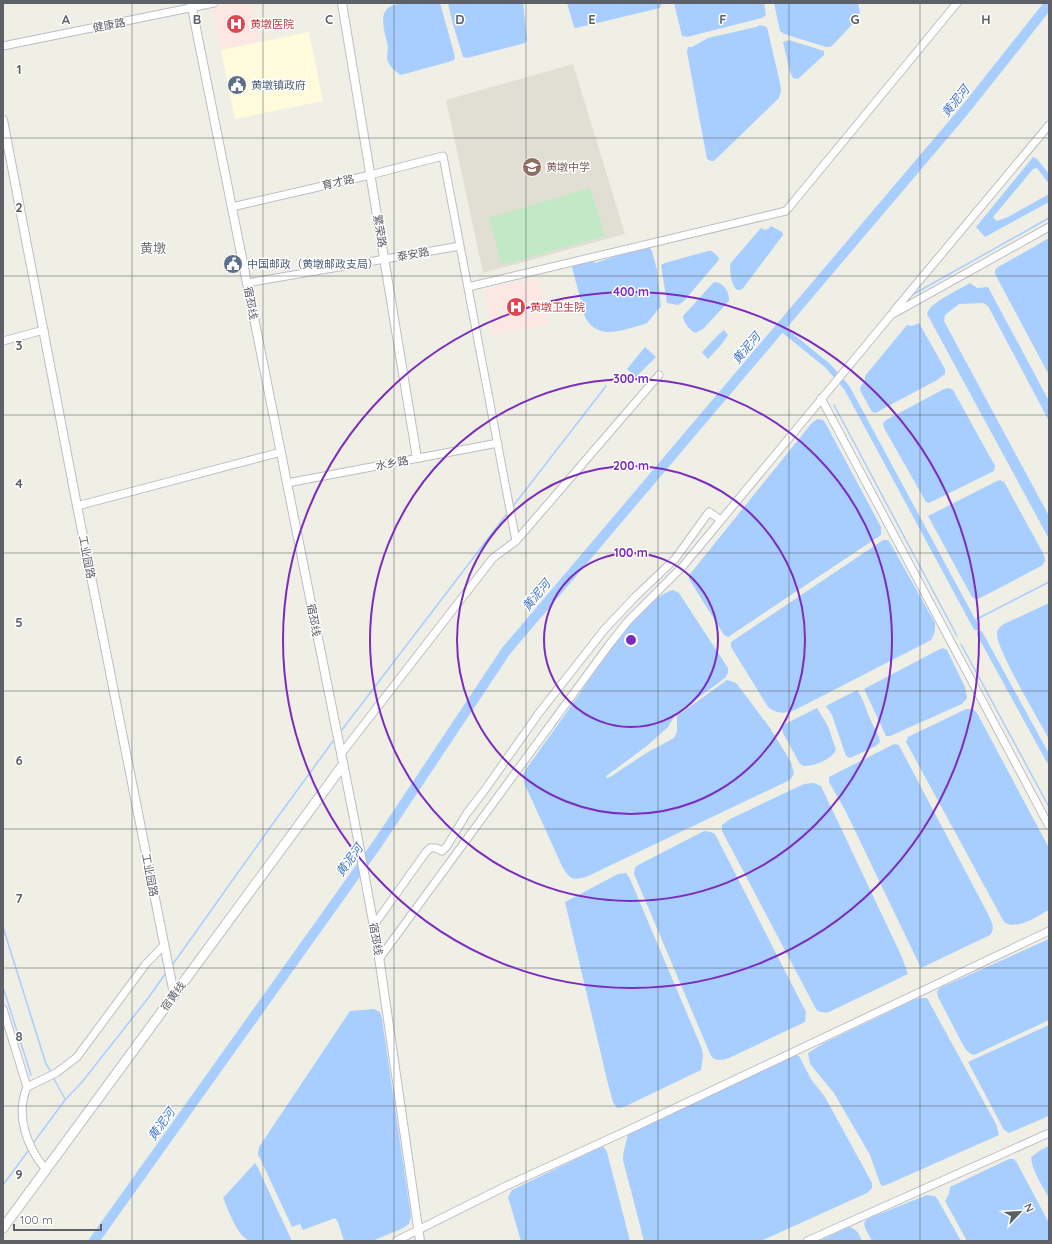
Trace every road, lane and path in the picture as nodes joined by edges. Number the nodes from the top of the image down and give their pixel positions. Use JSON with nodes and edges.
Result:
{"nodes":[{"id":1,"x":214,"y":3,"type":"edge"},
{"id":2,"x":342,"y":3,"type":"edge"},
{"id":3,"x":957,"y":3,"type":"edge"},
{"id":4,"x":192,"y":6,"type":"edge"},
{"id":5,"x":3,"y":46,"type":"edge"},
{"id":6,"x":3,"y":120,"type":"edge"},
{"id":7,"x":1049,"y":125,"type":"edge"},
{"id":8,"x":370,"y":174,"type":"junction"},
{"id":9,"x":232,"y":207,"type":"junction"},
{"id":10,"x":1049,"y":227,"type":"edge"},
{"id":11,"x":460,"y":246,"type":"junction"},
{"id":12,"x":384,"y":259,"type":"junction"},
{"id":13,"x":247,"y":283,"type":"junction"},
{"id":14,"x":468,"y":287,"type":"junction"},
{"id":15,"x":891,"y":315,"type":"junction"},
{"id":16,"x":44,"y":330,"type":"junction"},
{"id":17,"x":3,"y":341,"type":"edge"},
{"id":18,"x":659,"y":375,"type":"dead end"},
{"id":19,"x":821,"y":398,"type":"junction"},
{"id":20,"x":498,"y":443,"type":"junction"},
{"id":21,"x":281,"y":452,"type":"junction"},
{"id":22,"x":417,"y":458,"type":"junction"},
{"id":23,"x":287,"y":483,"type":"junction"},
{"id":24,"x":77,"y":506,"type":"junction"},
{"id":25,"x":721,"y":520,"type":"junction"},
{"id":26,"x":516,"y":542,"type":"junction"},
{"id":27,"x":675,"y":559,"type":"junction"},
{"id":28,"x":683,"y":566,"type":"junction"},
{"id":29,"x":341,"y":754,"type":"junction"},
{"id":30,"x":343,"y":765,"type":"junction"},
{"id":31,"x":1049,"y":826,"type":"edge"},
{"id":32,"x":374,"y":925,"type":"junction"},
{"id":33,"x":1049,"y":931,"type":"edge"},
{"id":34,"x":164,"y":945,"type":"junction"},
{"id":35,"x":380,"y":960,"type":"junction"},
{"id":36,"x":174,"y":994,"type":"junction"},
{"id":37,"x":3,"y":1009,"type":"edge"},
{"id":38,"x":27,"y":1087,"type":"junction"},
{"id":39,"x":1049,"y":1133,"type":"edge"},
{"id":40,"x":46,"y":1170,"type":"junction"},
{"id":41,"x":3,"y":1228,"type":"edge"},
{"id":42,"x":418,"y":1230,"type":"junction"},
{"id":43,"x":396,"y":1241,"type":"edge"},
{"id":44,"x":420,"y":1241,"type":"edge"},
{"id":45,"x":807,"y":1241,"type":"edge"}],
"edges":[{"from":1,"to":4,"type":"street","name":"健康路"},
{"from":2,"to":8,"type":"street","name":"繁荣路"},
{"from":3,"to":14,"type":"street"},
{"from":4,"to":5,"type":"street","name":"健康路"},
{"from":4,"to":9,"type":"street","name":"宿邳线"},
{"from":6,"to":16,"type":"street","name":"工业园路"},
{"from":7,"to":15,"type":"street"},
{"from":8,"to":9,"type":"street","name":"育才路"},
{"from":8,"to":11,"type":"street","name":"育才路"},
{"from":8,"to":12,"type":"street","name":"繁荣路"},
{"from":9,"to":13,"type":"street","name":"宿邳线"},
{"from":10,"to":15,"type":"street"},
{"from":11,"to":12,"type":"street","name":"泰安路"},
{"from":11,"to":14,"type":"street"},
{"from":12,"to":13,"type":"street","name":"泰安路"},
{"from":12,"to":22,"type":"street","name":"繁荣路"},
{"from":13,"to":21,"type":"street","name":"宿邳线"},
{"from":14,"to":20,"type":"street"},
{"from":15,"to":19,"type":"street"},
{"from":16,"to":17,"type":"street"},
{"from":16,"to":24,"type":"street","name":"工业园路"},
{"from":18,"to":26,"type":"street"},
{"from":19,"to":25,"type":"street"},
{"from":19,"to":31,"type":"street"},
{"from":20,"to":22,"type":"street","name":"水乡路"},
{"from":20,"to":26,"type":"street"},
{"from":21,"to":23,"type":"street","name":"宿邳线"},
{"from":21,"to":24,"type":"street"},
{"from":22,"to":23,"type":"street","name":"水乡路"},
{"from":23,"to":29,"type":"street","name":"宿邳线"},
{"from":24,"to":34,"type":"street","name":"工业园路"},
{"from":25,"to":27,"type":"street"},
{"from":25,"to":28,"type":"street"},
{"from":26,"to":29,"type":"street"},
{"from":27,"to":28,"type":"street"},
{"from":27,"to":32,"type":"street"},
{"from":28,"to":35,"type":"street"},
{"from":29,"to":30,"type":"street","name":"宿邳线"},
{"from":30,"to":32,"type":"street","name":"宿邳线"},
{"from":30,"to":36,"type":"main road","name":"宿黄线"},
{"from":32,"to":35,"type":"street","name":"宿邳线"},
{"from":33,"to":42,"type":"street"},
{"from":34,"to":36,"type":"street","name":"工业园路"},
{"from":34,"to":38,"type":"street"},
{"from":35,"to":42,"type":"street","name":"宿邳线"},
{"from":36,"to":40,"type":"main road","name":"宿黄线"},
{"from":37,"to":38,"type":"street"},
{"from":38,"to":40,"type":"street"},
{"from":39,"to":45,"type":"street"},
{"from":40,"to":41,"type":"main road","name":"宿黄线"},
{"from":42,"to":43,"type":"street"},
{"from":42,"to":44,"type":"street","name":"宿邳线"}]}
